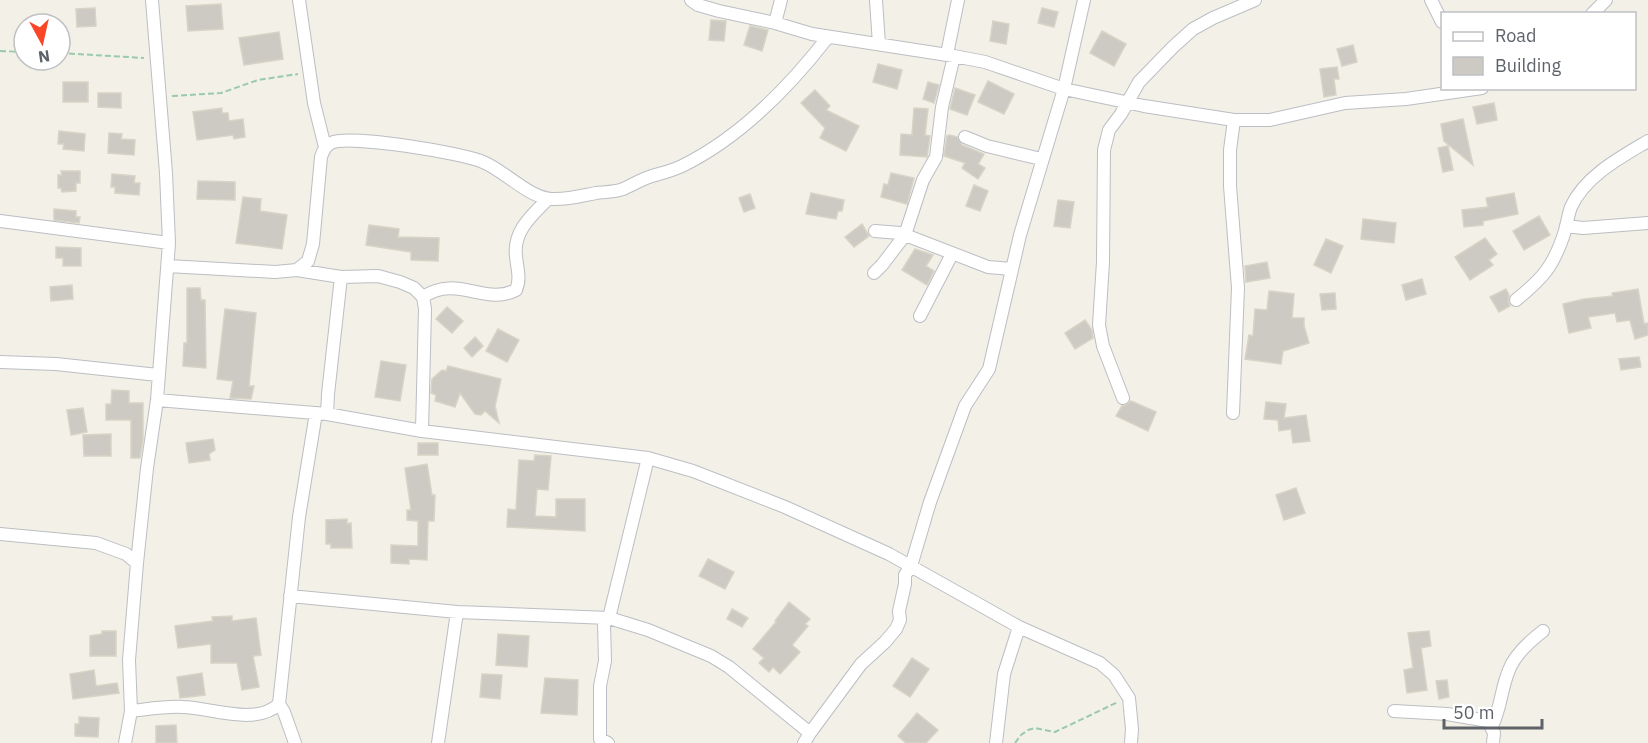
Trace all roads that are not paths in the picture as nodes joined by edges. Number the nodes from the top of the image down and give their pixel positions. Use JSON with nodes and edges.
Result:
{"nodes":[{"id":1,"x":152,"y":0,"type":"edge"},
{"id":2,"x":299,"y":0,"type":"edge"},
{"id":3,"x":691,"y":0,"type":"edge"},
{"id":4,"x":781,"y":0,"type":"edge"},
{"id":5,"x":876,"y":0,"type":"edge"},
{"id":6,"x":958,"y":0,"type":"edge"},
{"id":7,"x":1084,"y":0,"type":"edge"},
{"id":8,"x":1255,"y":0,"type":"edge"},
{"id":9,"x":1431,"y":0,"type":"edge"},
{"id":10,"x":1606,"y":0,"type":"edge"},
{"id":11,"x":1594,"y":12,"type":"edge"},
{"id":12,"x":1441,"y":18,"type":"edge"},
{"id":13,"x":775,"y":23,"type":"junction"},
{"id":14,"x":828,"y":37,"type":"junction"},
{"id":15,"x":879,"y":44,"type":"junction"},
{"id":16,"x":950,"y":55,"type":"junction"},
{"id":17,"x":1064,"y":89,"type":"junction"},
{"id":18,"x":1474,"y":90,"type":"edge"},
{"id":19,"x":1126,"y":102,"type":"junction"},
{"id":20,"x":1234,"y":120,"type":"junction"},
{"id":21,"x":965,"y":137,"type":"dead end"},
{"id":22,"x":1648,"y":141,"type":"edge"},
{"id":23,"x":325,"y":147,"type":"junction"},
{"id":24,"x":1041,"y":159,"type":"junction"},
{"id":25,"x":548,"y":199,"type":"junction"},
{"id":26,"x":0,"y":221,"type":"edge"},
{"id":27,"x":1648,"y":223,"type":"edge"},
{"id":28,"x":1566,"y":226,"type":"junction"},
{"id":29,"x":875,"y":231,"type":"dead end"},
{"id":30,"x":905,"y":235,"type":"junction"},
{"id":31,"x":169,"y":243,"type":"junction"},
{"id":32,"x":952,"y":254,"type":"junction"},
{"id":33,"x":168,"y":266,"type":"junction"},
{"id":34,"x":1012,"y":269,"type":"junction"},
{"id":35,"x":297,"y":270,"type":"junction"},
{"id":36,"x":874,"y":273,"type":"dead end"},
{"id":37,"x":341,"y":277,"type":"junction"},
{"id":38,"x":423,"y":297,"type":"junction"},
{"id":39,"x":1516,"y":300,"type":"dead end"},
{"id":40,"x":920,"y":316,"type":"dead end"},
{"id":41,"x":0,"y":362,"type":"edge"},
{"id":42,"x":158,"y":375,"type":"junction"},
{"id":43,"x":1123,"y":398,"type":"dead end"},
{"id":44,"x":157,"y":400,"type":"junction"},
{"id":45,"x":321,"y":413,"type":"junction"},
{"id":46,"x":1233,"y":413,"type":"dead end"},
{"id":47,"x":422,"y":431,"type":"junction"},
{"id":48,"x":648,"y":458,"type":"junction"},
{"id":49,"x":0,"y":534,"type":"edge"},
{"id":50,"x":137,"y":563,"type":"junction"},
{"id":51,"x":911,"y":566,"type":"junction"},
{"id":52,"x":290,"y":596,"type":"junction"},
{"id":53,"x":456,"y":612,"type":"junction"},
{"id":54,"x":609,"y":618,"type":"junction"},
{"id":55,"x":1019,"y":627,"type":"junction"},
{"id":56,"x":1543,"y":631,"type":"dead end"},
{"id":57,"x":279,"y":704,"type":"junction"},
{"id":58,"x":132,"y":711,"type":"junction"},
{"id":59,"x":1394,"y":711,"type":"dead end"},
{"id":60,"x":1492,"y":726,"type":"junction"},
{"id":61,"x":807,"y":738,"type":"edge"},
{"id":62,"x":602,"y":742,"type":"edge"},
{"id":63,"x":125,"y":743,"type":"edge"},
{"id":64,"x":295,"y":743,"type":"edge"},
{"id":65,"x":438,"y":743,"type":"edge"},
{"id":66,"x":996,"y":743,"type":"edge"},
{"id":67,"x":1131,"y":743,"type":"edge"},
{"id":68,"x":1493,"y":743,"type":"edge"}],
"edges":[{"from":1,"to":31,"type":"street"},
{"from":2,"to":23,"type":"street"},
{"from":3,"to":13,"type":"street"},
{"from":4,"to":13,"type":"street"},
{"from":5,"to":15,"type":"street"},
{"from":6,"to":16,"type":"street"},
{"from":7,"to":17,"type":"street"},
{"from":8,"to":19,"type":"street"},
{"from":9,"to":12,"type":"street"},
{"from":10,"to":11,"type":"street"},
{"from":13,"to":14,"type":"street"},
{"from":14,"to":15,"type":"street"},
{"from":14,"to":25,"type":"street"},
{"from":15,"to":16,"type":"street"},
{"from":16,"to":17,"type":"street"},
{"from":16,"to":30,"type":"street"},
{"from":17,"to":19,"type":"street"},
{"from":17,"to":24,"type":"street"},
{"from":18,"to":20,"type":"street"},
{"from":19,"to":20,"type":"street"},
{"from":19,"to":43,"type":"street"},
{"from":20,"to":46,"type":"street"},
{"from":21,"to":24,"type":"street"},
{"from":22,"to":28,"type":"street"},
{"from":23,"to":25,"type":"street"},
{"from":23,"to":35,"type":"street"},
{"from":24,"to":34,"type":"street"},
{"from":25,"to":38,"type":"street"},
{"from":26,"to":31,"type":"street"},
{"from":27,"to":28,"type":"street"},
{"from":28,"to":39,"type":"street"},
{"from":29,"to":30,"type":"street"},
{"from":30,"to":32,"type":"street"},
{"from":30,"to":36,"type":"street"},
{"from":31,"to":33,"type":"street"},
{"from":32,"to":34,"type":"street"},
{"from":32,"to":40,"type":"street"},
{"from":33,"to":35,"type":"street"},
{"from":33,"to":42,"type":"street"},
{"from":34,"to":51,"type":"street"},
{"from":35,"to":37,"type":"street"},
{"from":37,"to":38,"type":"street"},
{"from":37,"to":45,"type":"street"},
{"from":38,"to":47,"type":"street"},
{"from":41,"to":42,"type":"street"},
{"from":42,"to":44,"type":"street"},
{"from":44,"to":45,"type":"street"},
{"from":44,"to":50,"type":"street"},
{"from":45,"to":47,"type":"street"},
{"from":45,"to":52,"type":"street"},
{"from":47,"to":48,"type":"street"},
{"from":48,"to":51,"type":"street"},
{"from":48,"to":54,"type":"street"},
{"from":49,"to":50,"type":"street"},
{"from":50,"to":58,"type":"street"},
{"from":51,"to":55,"type":"street"},
{"from":51,"to":61,"type":"street"},
{"from":52,"to":53,"type":"street"},
{"from":52,"to":57,"type":"street"},
{"from":53,"to":54,"type":"street"},
{"from":53,"to":65,"type":"street"},
{"from":54,"to":61,"type":"street"},
{"from":54,"to":62,"type":"street"},
{"from":55,"to":66,"type":"street"},
{"from":55,"to":67,"type":"street"},
{"from":56,"to":60,"type":"street"},
{"from":57,"to":58,"type":"street"},
{"from":57,"to":64,"type":"street"},
{"from":58,"to":63,"type":"street"},
{"from":59,"to":60,"type":"street"},
{"from":60,"to":68,"type":"street"}]}
